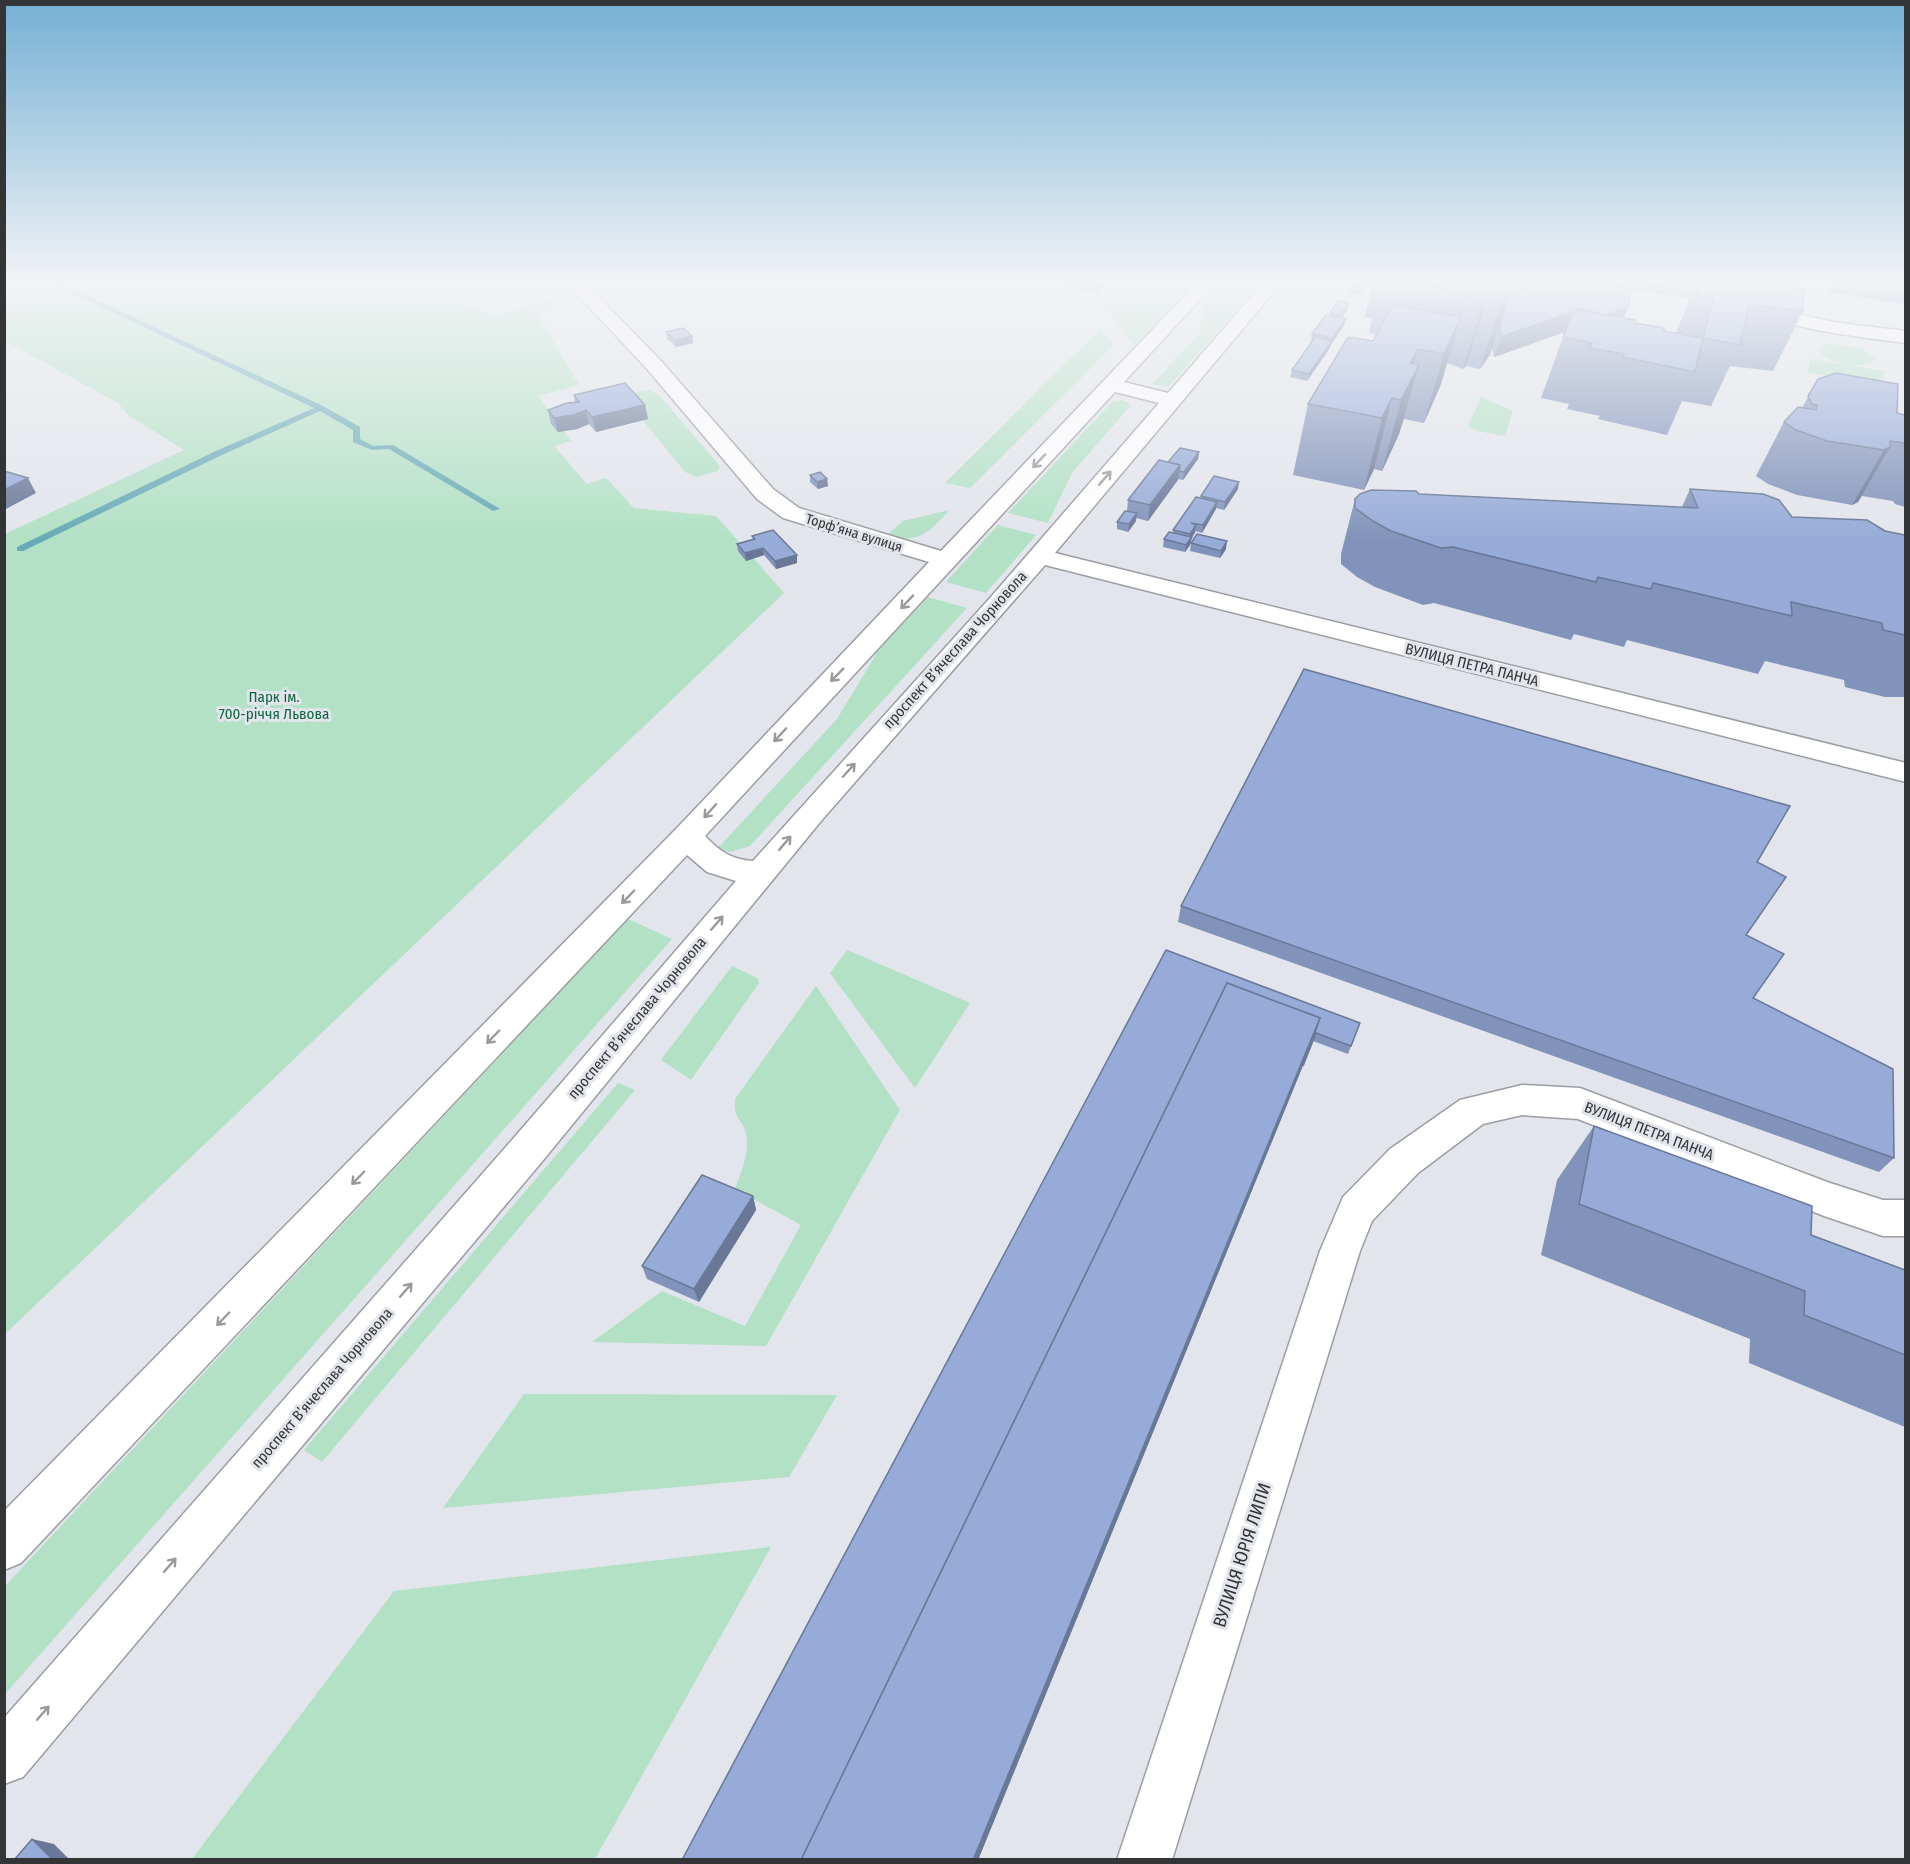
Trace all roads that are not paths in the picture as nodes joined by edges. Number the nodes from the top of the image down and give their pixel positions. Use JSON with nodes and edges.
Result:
{"nodes":[{"id":1,"x":657,"y":368,"type":"edge"},
{"id":2,"x":1127,"y":368,"type":"edge"},
{"id":3,"x":1200,"y":368,"type":"edge"},
{"id":4,"x":1110,"y":386,"type":"junction"},
{"id":5,"x":1172,"y":400,"type":"junction"},
{"id":6,"x":1038,"y":556,"type":"junction"},
{"id":7,"x":947,"y":560,"type":"junction"},
{"id":8,"x":1905,"y":773,"type":"edge"},
{"id":9,"x":688,"y":834,"type":"junction"},
{"id":10,"x":760,"y":872,"type":"junction"},
{"id":11,"x":1905,"y":1218,"type":"edge"},
{"id":12,"x":1340,"y":1251,"type":"joint"},
{"id":13,"x":4,"y":1546,"type":"edge"},
{"id":14,"x":4,"y":1758,"type":"edge"},
{"id":15,"x":1144,"y":1860,"type":"edge"}],
"edges":[{"from":1,"to":7,"type":"main road","name":"Торфʼяна вулиця"},
{"from":2,"to":4,"type":"main road"},
{"from":3,"to":5,"type":"main road","name":"проспект Вʼячеслава Чорновола"},
{"from":4,"to":5,"type":"main road"},
{"from":4,"to":7,"type":"main road","one_way":true},
{"from":6,"to":5,"type":"main road","name":"проспект Вʼячеслава Чорновола","one_way":true},
{"from":6,"to":8,"type":"main road","name":"ВУЛИЦЯ ПЕТРА ПАНЧА"},
{"from":10,"to":6,"type":"main road","name":"проспект Вʼячеслава Чорновола","one_way":true},
{"from":7,"to":9,"type":"main road","one_way":true},
{"from":9,"to":10,"type":"main road"},
{"from":9,"to":13,"type":"main road","one_way":true},
{"from":14,"to":10,"type":"main road","name":"проспект Вʼячеслава Чорновола","one_way":true},
{"from":11,"to":12,"type":"main road","name":"ВУЛИЦЯ ПЕТРА ПАНЧА"},
{"from":12,"to":15,"type":"main road","name":"ВУЛИЦЯ ЮРІЯ ЛИПИ"}]}
